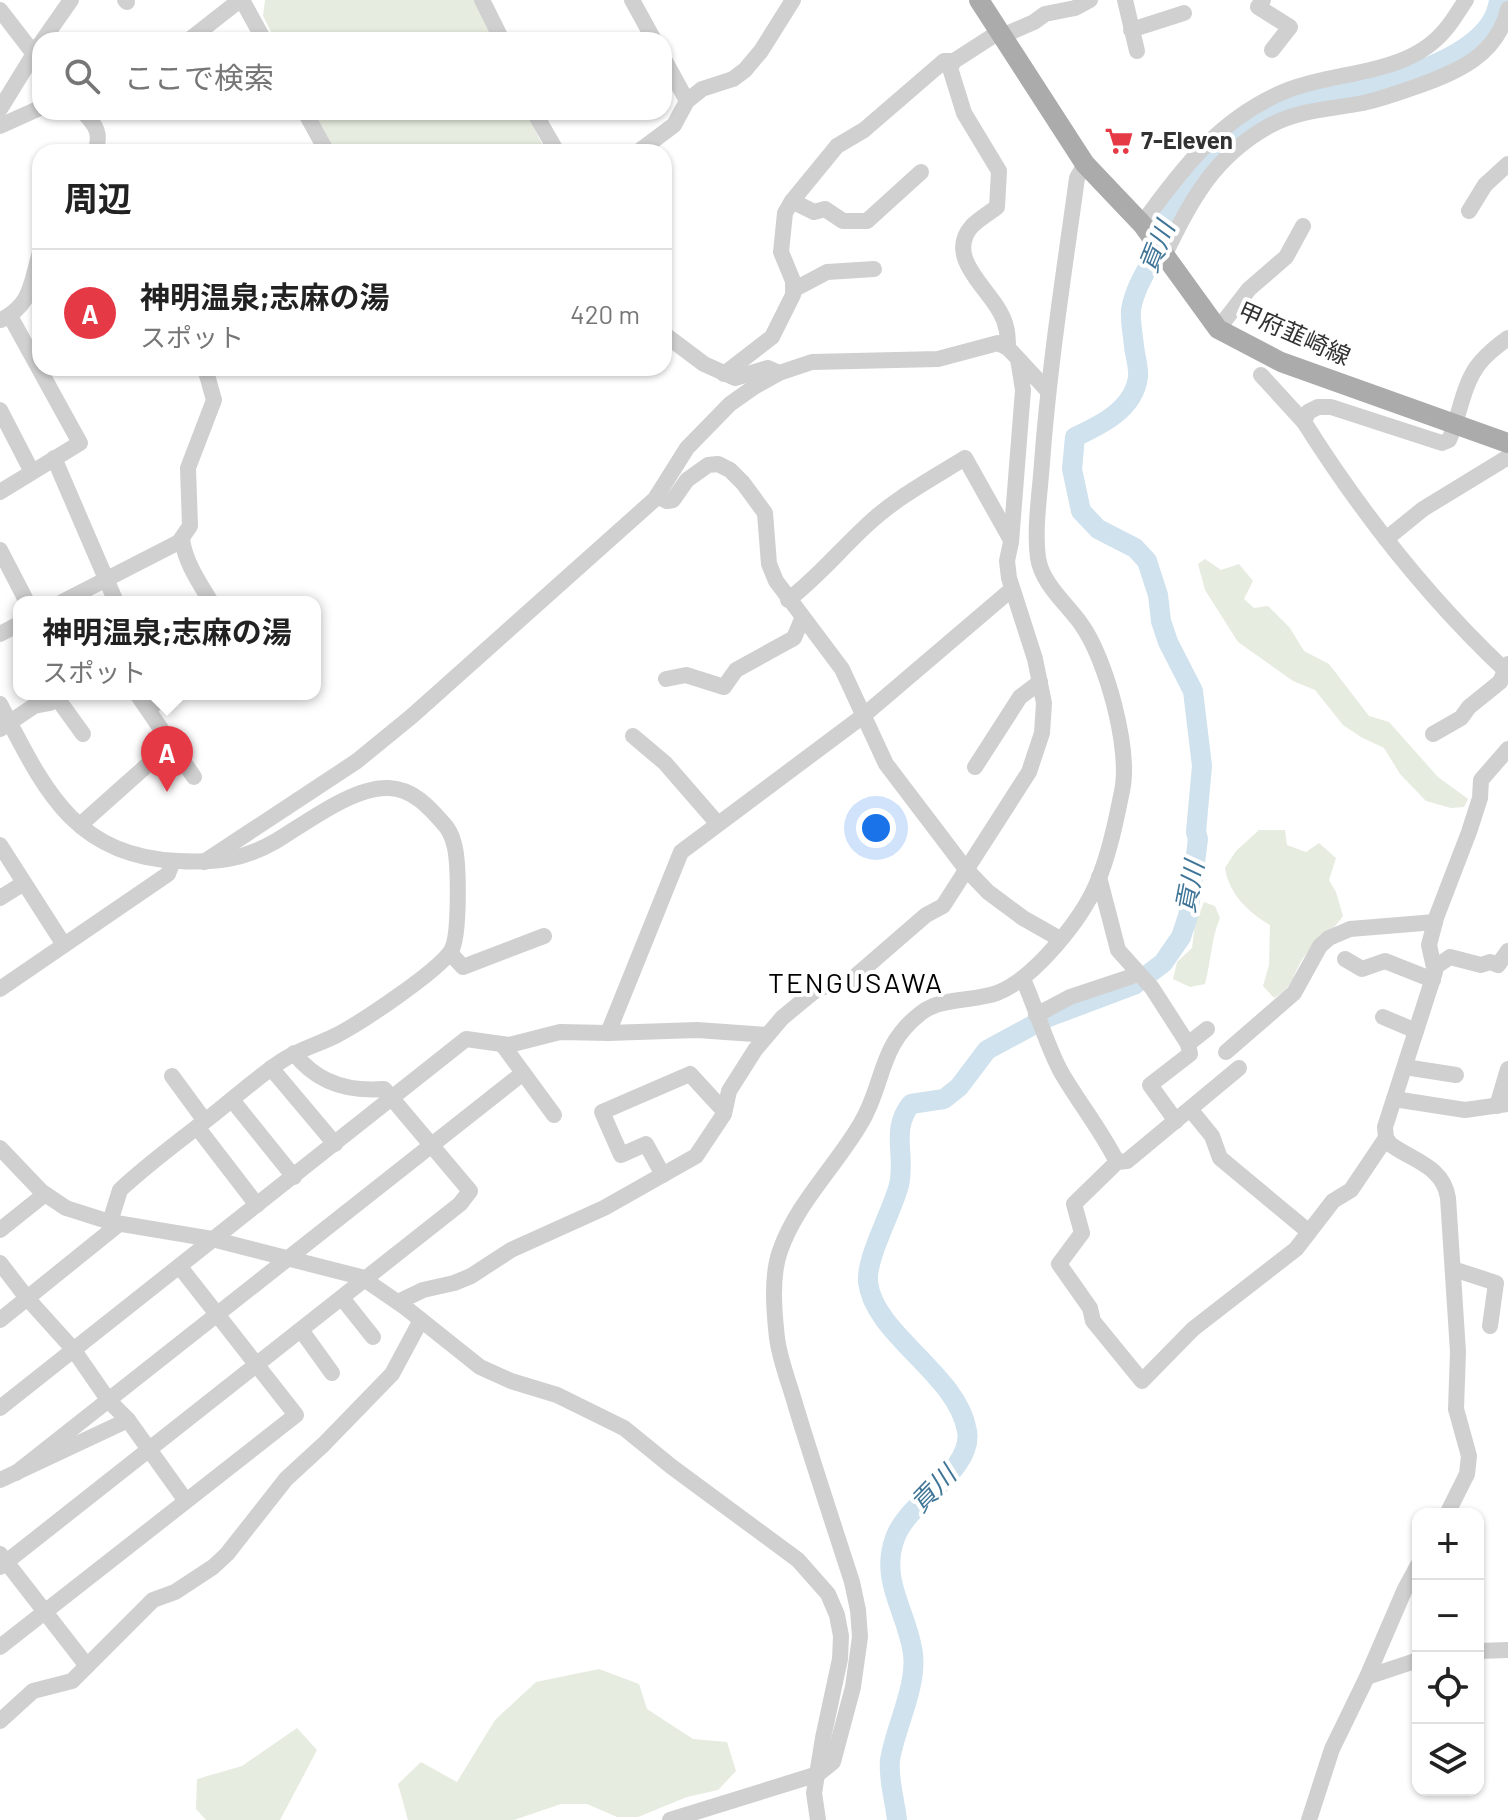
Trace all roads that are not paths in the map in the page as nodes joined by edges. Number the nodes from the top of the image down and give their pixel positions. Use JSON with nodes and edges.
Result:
{"nodes":[{"id":1,"x":241,"y":0,"type":"edge"},
{"id":2,"x":632,"y":0,"type":"edge"},
{"id":3,"x":793,"y":0,"type":"edge"},
{"id":4,"x":979,"y":0,"type":"edge"},
{"id":5,"x":1090,"y":0,"type":"edge"},
{"id":6,"x":1125,"y":0,"type":"edge"},
{"id":7,"x":1263,"y":0,"type":"edge"},
{"id":8,"x":1466,"y":0,"type":"edge"},
{"id":9,"x":69,"y":1,"type":"edge"},
{"id":10,"x":488,"y":2,"type":"edge"},
{"id":11,"x":1508,"y":9,"type":"edge"},
{"id":12,"x":0,"y":10,"type":"edge"},
{"id":13,"x":1184,"y":13,"type":"dead end"},
{"id":14,"x":1131,"y":30,"type":"junction"},
{"id":15,"x":48,"y":32,"type":"edge"},
{"id":16,"x":199,"y":32,"type":"edge"},
{"id":17,"x":259,"y":32,"type":"edge"},
{"id":18,"x":499,"y":32,"type":"edge"},
{"id":19,"x":650,"y":32,"type":"edge"},
{"id":20,"x":1001,"y":34,"type":"junction"},
{"id":21,"x":32,"y":40,"type":"edge"},
{"id":22,"x":1272,"y":50,"type":"dead end"},
{"id":23,"x":1137,"y":51,"type":"dead end"},
{"id":24,"x":32,"y":57,"type":"edge"},
{"id":25,"x":954,"y":61,"type":"junction"},
{"id":26,"x":672,"y":74,"type":"edge"},
{"id":27,"x":687,"y":101,"type":"junction"},
{"id":28,"x":0,"y":109,"type":"edge"},
{"id":29,"x":32,"y":112,"type":"edge"},
{"id":30,"x":91,"y":120,"type":"edge"},
{"id":31,"x":309,"y":120,"type":"edge"},
{"id":32,"x":539,"y":120,"type":"edge"},
{"id":33,"x":0,"y":126,"type":"edge"},
{"id":34,"x":97,"y":144,"type":"edge"},
{"id":35,"x":323,"y":144,"type":"edge"},
{"id":36,"x":552,"y":144,"type":"edge"},
{"id":37,"x":649,"y":144,"type":"edge"},
{"id":38,"x":1085,"y":164,"type":"junction"},
{"id":39,"x":1508,"y":164,"type":"edge"},
{"id":40,"x":921,"y":172,"type":"dead end"},
{"id":41,"x":792,"y":201,"type":"junction"},
{"id":42,"x":1469,"y":211,"type":"dead end"},
{"id":43,"x":1142,"y":224,"type":"junction"},
{"id":44,"x":1303,"y":226,"type":"dead end"},
{"id":45,"x":1164,"y":256,"type":"junction"},
{"id":46,"x":874,"y":269,"type":"dead end"},
{"id":47,"x":32,"y":279,"type":"edge"},
{"id":48,"x":793,"y":290,"type":"junction"},
{"id":49,"x":5,"y":318,"type":"edge"},
{"id":50,"x":1218,"y":329,"type":"junction"},
{"id":51,"x":1508,"y":338,"type":"edge"},
{"id":52,"x":672,"y":340,"type":"edge"},
{"id":53,"x":1013,"y":354,"type":"junction"},
{"id":54,"x":32,"y":363,"type":"edge"},
{"id":55,"x":779,"y":373,"type":"junction"},
{"id":56,"x":724,"y":374,"type":"junction"},
{"id":57,"x":1261,"y":375,"type":"dead end"},
{"id":58,"x":40,"y":376,"type":"edge"},
{"id":59,"x":207,"y":376,"type":"edge"},
{"id":60,"x":1048,"y":391,"type":"junction"},
{"id":61,"x":0,"y":410,"type":"edge"},
{"id":62,"x":1304,"y":422,"type":"junction"},
{"id":63,"x":1456,"y":424,"type":"junction"},
{"id":64,"x":1508,"y":443,"type":"edge"},
{"id":65,"x":1508,"y":457,"type":"edge"},
{"id":66,"x":54,"y":458,"type":"junction"},
{"id":67,"x":32,"y":472,"type":"junction"},
{"id":68,"x":0,"y":492,"type":"edge"},
{"id":69,"x":657,"y":496,"type":"junction"},
{"id":70,"x":182,"y":539,"type":"junction"},
{"id":71,"x":1386,"y":539,"type":"junction"},
{"id":72,"x":1011,"y":542,"type":"junction"},
{"id":73,"x":0,"y":550,"type":"edge"},
{"id":74,"x":106,"y":579,"type":"junction"},
{"id":75,"x":1012,"y":589,"type":"junction"},
{"id":76,"x":24,"y":596,"type":"edge"},
{"id":77,"x":73,"y":596,"type":"edge"},
{"id":78,"x":113,"y":596,"type":"edge"},
{"id":79,"x":208,"y":596,"type":"edge"},
{"id":80,"x":788,"y":600,"type":"junction"},
{"id":81,"x":802,"y":619,"type":"junction"},
{"id":82,"x":1507,"y":669,"type":"edge"},
{"id":83,"x":666,"y":679,"type":"dead end"},
{"id":84,"x":1040,"y":682,"type":"junction"},
{"id":85,"x":54,"y":700,"type":"edge"},
{"id":86,"x":62,"y":700,"type":"edge"},
{"id":87,"x":141,"y":700,"type":"edge"},
{"id":88,"x":160,"y":700,"type":"edge"},
{"id":89,"x":0,"y":704,"type":"edge"},
{"id":90,"x":148,"y":709,"type":"junction"},
{"id":91,"x":863,"y":716,"type":"junction"},
{"id":92,"x":5,"y":725,"type":"edge"},
{"id":93,"x":83,"y":734,"type":"dead end"},
{"id":94,"x":1433,"y":734,"type":"dead end"},
{"id":95,"x":633,"y":736,"type":"dead end"},
{"id":96,"x":172,"y":743,"type":"junction"},
{"id":97,"x":1508,"y":749,"type":"edge"},
{"id":98,"x":975,"y":767,"type":"dead end"},
{"id":99,"x":194,"y":777,"type":"dead end"},
{"id":100,"x":718,"y":824,"type":"junction"},
{"id":101,"x":80,"y":825,"type":"junction"},
{"id":102,"x":0,"y":845,"type":"edge"},
{"id":103,"x":173,"y":861,"type":"junction"},
{"id":104,"x":204,"y":862,"type":"junction"},
{"id":105,"x":965,"y":868,"type":"junction"},
{"id":106,"x":1099,"y":877,"type":"junction"},
{"id":107,"x":24,"y":883,"type":"junction"},
{"id":108,"x":0,"y":898,"type":"edge"},
{"id":109,"x":1435,"y":922,"type":"junction"},
{"id":110,"x":544,"y":936,"type":"dead end"},
{"id":111,"x":1060,"y":939,"type":"junction"},
{"id":112,"x":64,"y":945,"type":"junction"},
{"id":113,"x":1508,"y":951,"type":"edge"},
{"id":114,"x":450,"y":953,"type":"junction"},
{"id":115,"x":1345,"y":959,"type":"dead end"},
{"id":116,"x":1137,"y":972,"type":"junction"},
{"id":117,"x":1433,"y":974,"type":"junction"},
{"id":118,"x":1023,"y":979,"type":"junction"},
{"id":119,"x":0,"y":989,"type":"edge"},
{"id":120,"x":1383,"y":1017,"type":"dead end"},
{"id":121,"x":1038,"y":1020,"type":"junction"},
{"id":122,"x":1207,"y":1029,"type":"dead end"},
{"id":123,"x":1416,"y":1031,"type":"junction"},
{"id":124,"x":608,"y":1033,"type":"junction"},
{"id":125,"x":767,"y":1035,"type":"junction"},
{"id":126,"x":502,"y":1044,"type":"junction"},
{"id":127,"x":1188,"y":1044,"type":"junction"},
{"id":128,"x":1226,"y":1052,"type":"dead end"},
{"id":129,"x":294,"y":1053,"type":"junction"},
{"id":130,"x":1405,"y":1067,"type":"junction"},
{"id":131,"x":271,"y":1068,"type":"junction"},
{"id":132,"x":1239,"y":1068,"type":"dead end"},
{"id":133,"x":1508,"y":1069,"type":"edge"},
{"id":134,"x":523,"y":1073,"type":"junction"},
{"id":135,"x":1456,"y":1075,"type":"dead end"},
{"id":136,"x":172,"y":1076,"type":"dead end"},
{"id":137,"x":393,"y":1098,"type":"junction"},
{"id":138,"x":1394,"y":1099,"type":"junction"},
{"id":139,"x":232,"y":1100,"type":"junction"},
{"id":140,"x":1503,"y":1105,"type":"edge"},
{"id":141,"x":1190,"y":1109,"type":"junction"},
{"id":142,"x":724,"y":1111,"type":"junction"},
{"id":143,"x":554,"y":1115,"type":"dead end"},
{"id":144,"x":1176,"y":1121,"type":"junction"},
{"id":145,"x":201,"y":1124,"type":"junction"},
{"id":146,"x":1386,"y":1138,"type":"junction"},
{"id":147,"x":335,"y":1144,"type":"junction"},
{"id":148,"x":433,"y":1146,"type":"junction"},
{"id":149,"x":5,"y":1154,"type":"edge"},
{"id":150,"x":1117,"y":1162,"type":"junction"},
{"id":151,"x":663,"y":1175,"type":"junction"},
{"id":152,"x":294,"y":1177,"type":"junction"},
{"id":153,"x":45,"y":1194,"type":"junction"},
{"id":154,"x":257,"y":1205,"type":"junction"},
{"id":155,"x":114,"y":1223,"type":"junction"},
{"id":156,"x":0,"y":1230,"type":"edge"},
{"id":157,"x":1309,"y":1232,"type":"junction"},
{"id":158,"x":212,"y":1239,"type":"junction"},
{"id":159,"x":290,"y":1259,"type":"junction"},
{"id":160,"x":0,"y":1263,"type":"edge"},
{"id":161,"x":180,"y":1267,"type":"junction"},
{"id":162,"x":1453,"y":1269,"type":"junction"},
{"id":163,"x":365,"y":1280,"type":"junction"},
{"id":164,"x":27,"y":1298,"type":"junction"},
{"id":165,"x":342,"y":1298,"type":"junction"},
{"id":166,"x":398,"y":1302,"type":"junction"},
{"id":167,"x":219,"y":1315,"type":"junction"},
{"id":168,"x":0,"y":1320,"type":"edge"},
{"id":169,"x":421,"y":1320,"type":"junction"},
{"id":170,"x":1490,"y":1326,"type":"dead end"},
{"id":171,"x":301,"y":1330,"type":"junction"},
{"id":172,"x":373,"y":1337,"type":"dead end"},
{"id":173,"x":73,"y":1349,"type":"junction"},
{"id":174,"x":258,"y":1364,"type":"junction"},
{"id":175,"x":332,"y":1373,"type":"dead end"},
{"id":176,"x":109,"y":1401,"type":"junction"},
{"id":177,"x":0,"y":1408,"type":"edge"},
{"id":178,"x":128,"y":1420,"type":"junction"},
{"id":179,"x":149,"y":1450,"type":"junction"},
{"id":180,"x":8,"y":1477,"type":"edge"},
{"id":181,"x":186,"y":1501,"type":"junction"},
{"id":182,"x":1450,"y":1508,"type":"edge"},
{"id":183,"x":2,"y":1561,"type":"edge"},
{"id":184,"x":1412,"y":1576,"type":"edge"},
{"id":185,"x":44,"y":1612,"type":"junction"},
{"id":186,"x":0,"y":1647,"type":"edge"},
{"id":187,"x":1508,"y":1650,"type":"edge"},
{"id":188,"x":1484,"y":1651,"type":"edge"},
{"id":189,"x":1412,"y":1662,"type":"edge"},
{"id":190,"x":87,"y":1666,"type":"junction"},
{"id":191,"x":1367,"y":1677,"type":"junction"},
{"id":192,"x":0,"y":1721,"type":"edge"},
{"id":193,"x":818,"y":1774,"type":"junction"},
{"id":194,"x":679,"y":1819,"type":"edge"},
{"id":195,"x":818,"y":1820,"type":"edge"},
{"id":196,"x":1309,"y":1820,"type":"edge"}],
"edges":[{"from":1,"to":16,"type":"street"},
{"from":1,"to":17,"type":"street"},
{"from":2,"to":19,"type":"street"},
{"from":3,"to":27,"type":"street"},
{"from":4,"to":20,"type":"main road","name":"甲府韮崎線"},
{"from":5,"to":20,"type":"street"},
{"from":6,"to":14,"type":"street"},
{"from":7,"to":22,"type":"street"},
{"from":8,"to":43,"type":"street"},
{"from":9,"to":15,"type":"street"},
{"from":10,"to":18,"type":"street"},
{"from":11,"to":45,"type":"street"},
{"from":12,"to":21,"type":"street"},
{"from":13,"to":14,"type":"street"},
{"from":14,"to":23,"type":"street"},
{"from":20,"to":25,"type":"street"},
{"from":20,"to":38,"type":"main road","name":"甲府韮崎線"},
{"from":24,"to":28,"type":"street"},
{"from":25,"to":41,"type":"street"},
{"from":25,"to":53,"type":"street"},
{"from":26,"to":27,"type":"street"},
{"from":27,"to":37,"type":"street"},
{"from":29,"to":33,"type":"street"},
{"from":30,"to":34,"type":"street"},
{"from":31,"to":35,"type":"street"},
{"from":32,"to":36,"type":"street"},
{"from":38,"to":43,"type":"main road","name":"甲府韮崎線"},
{"from":38,"to":60,"type":"street"},
{"from":39,"to":42,"type":"street"},
{"from":40,"to":41,"type":"street"},
{"from":41,"to":48,"type":"street"},
{"from":43,"to":45,"type":"main road","name":"甲府韮崎線"},
{"from":44,"to":50,"type":"street"},
{"from":45,"to":50,"type":"main road","name":"甲府韮崎線"},
{"from":46,"to":48,"type":"street"},
{"from":47,"to":49,"type":"street"},
{"from":48,"to":56,"type":"street"},
{"from":49,"to":54,"type":"street"},
{"from":50,"to":63,"type":"main road","name":"甲府韮崎線"},
{"from":51,"to":63,"type":"street"},
{"from":52,"to":56,"type":"street"},
{"from":53,"to":55,"type":"street"},
{"from":53,"to":60,"type":"street"},
{"from":53,"to":72,"type":"street"},
{"from":55,"to":56,"type":"street"},
{"from":55,"to":69,"type":"street"},
{"from":57,"to":62,"type":"street"},
{"from":58,"to":66,"type":"street"},
{"from":59,"to":70,"type":"street"},
{"from":60,"to":106,"type":"street"},
{"from":61,"to":67,"type":"street"},
{"from":62,"to":63,"type":"street"},
{"from":62,"to":71,"type":"street"},
{"from":63,"to":64,"type":"main road","name":"甲府韮崎線"},
{"from":65,"to":71,"type":"street"},
{"from":66,"to":67,"type":"street"},
{"from":66,"to":74,"type":"street"},
{"from":67,"to":68,"type":"street"},
{"from":69,"to":80,"type":"street"},
{"from":69,"to":104,"type":"street"},
{"from":70,"to":74,"type":"street"},
{"from":70,"to":79,"type":"street"},
{"from":71,"to":82,"type":"street"},
{"from":72,"to":75,"type":"street"},
{"from":72,"to":80,"type":"street"},
{"from":73,"to":76,"type":"street"},
{"from":74,"to":77,"type":"street"},
{"from":74,"to":78,"type":"street"},
{"from":75,"to":84,"type":"street"},
{"from":75,"to":91,"type":"street"},
{"from":80,"to":81,"type":"street"},
{"from":81,"to":83,"type":"street"},
{"from":81,"to":91,"type":"street"},
{"from":82,"to":94,"type":"street"},
{"from":84,"to":98,"type":"street"},
{"from":84,"to":105,"type":"street"},
{"from":85,"to":92,"type":"street"},
{"from":86,"to":93,"type":"street"},
{"from":87,"to":90,"type":"street"},
{"from":88,"to":90,"type":"street"},
{"from":89,"to":92,"type":"street"},
{"from":90,"to":96,"type":"street"},
{"from":91,"to":100,"type":"street"},
{"from":91,"to":105,"type":"street"},
{"from":92,"to":101,"type":"street"},
{"from":95,"to":100,"type":"street"},
{"from":96,"to":99,"type":"street"},
{"from":96,"to":101,"type":"street"},
{"from":97,"to":109,"type":"street"},
{"from":100,"to":124,"type":"street"},
{"from":101,"to":103,"type":"street"},
{"from":102,"to":107,"type":"street"},
{"from":103,"to":104,"type":"street"},
{"from":103,"to":112,"type":"street"},
{"from":104,"to":114,"type":"street"},
{"from":105,"to":111,"type":"street"},
{"from":105,"to":125,"type":"street"},
{"from":106,"to":111,"type":"street"},
{"from":106,"to":116,"type":"street"},
{"from":107,"to":108,"type":"street"},
{"from":107,"to":112,"type":"street"},
{"from":109,"to":117,"type":"street"},
{"from":109,"to":128,"type":"street"},
{"from":110,"to":114,"type":"street"},
{"from":111,"to":118,"type":"street"},
{"from":112,"to":119,"type":"street"},
{"from":113,"to":117,"type":"street"},
{"from":114,"to":129,"type":"street"},
{"from":115,"to":117,"type":"street"},
{"from":116,"to":121,"type":"street"},
{"from":116,"to":127,"type":"street"},
{"from":117,"to":123,"type":"street"},
{"from":118,"to":121,"type":"street"},
{"from":118,"to":193,"type":"street"},
{"from":120,"to":123,"type":"street"},
{"from":121,"to":150,"type":"street"},
{"from":122,"to":127,"type":"street"},
{"from":123,"to":130,"type":"street"},
{"from":124,"to":125,"type":"street"},
{"from":124,"to":126,"type":"street"},
{"from":125,"to":142,"type":"street"},
{"from":126,"to":134,"type":"street"},
{"from":126,"to":137,"type":"street"},
{"from":127,"to":144,"type":"street"},
{"from":129,"to":131,"type":"street"},
{"from":129,"to":137,"type":"street"},
{"from":130,"to":135,"type":"street"},
{"from":130,"to":138,"type":"street"},
{"from":131,"to":139,"type":"street"},
{"from":131,"to":147,"type":"street"},
{"from":132,"to":141,"type":"street"},
{"from":133,"to":140,"type":"street"},
{"from":134,"to":143,"type":"street"},
{"from":134,"to":148,"type":"street"},
{"from":136,"to":145,"type":"street"},
{"from":137,"to":147,"type":"street"},
{"from":137,"to":148,"type":"street"},
{"from":138,"to":140,"type":"street"},
{"from":138,"to":146,"type":"street"},
{"from":139,"to":145,"type":"street"},
{"from":139,"to":152,"type":"street"},
{"from":141,"to":144,"type":"street"},
{"from":141,"to":157,"type":"street"},
{"from":142,"to":151,"type":"street"},
{"from":142,"to":151,"type":"street"},
{"from":144,"to":150,"type":"street"},
{"from":145,"to":154,"type":"street"},
{"from":145,"to":155,"type":"street"},
{"from":146,"to":157,"type":"street"},
{"from":146,"to":162,"type":"street"},
{"from":147,"to":152,"type":"street"},
{"from":148,"to":159,"type":"street"},
{"from":148,"to":163,"type":"street"},
{"from":149,"to":153,"type":"street"},
{"from":150,"to":157,"type":"street"},
{"from":151,"to":166,"type":"street"},
{"from":152,"to":154,"type":"street"},
{"from":153,"to":155,"type":"street"},
{"from":153,"to":156,"type":"street"},
{"from":154,"to":158,"type":"street"},
{"from":155,"to":158,"type":"street"},
{"from":155,"to":164,"type":"street"},
{"from":158,"to":159,"type":"street"},
{"from":158,"to":161,"type":"street"},
{"from":159,"to":163,"type":"street"},
{"from":159,"to":167,"type":"street"},
{"from":160,"to":164,"type":"street"},
{"from":161,"to":167,"type":"street"},
{"from":161,"to":173,"type":"street"},
{"from":162,"to":170,"type":"street"},
{"from":162,"to":182,"type":"street"},
{"from":163,"to":165,"type":"street"},
{"from":163,"to":166,"type":"street"},
{"from":164,"to":168,"type":"street"},
{"from":164,"to":173,"type":"street"},
{"from":165,"to":171,"type":"street"},
{"from":165,"to":172,"type":"street"},
{"from":166,"to":169,"type":"street"},
{"from":167,"to":174,"type":"street"},
{"from":167,"to":176,"type":"street"},
{"from":169,"to":190,"type":"street"},
{"from":169,"to":193,"type":"street"},
{"from":171,"to":174,"type":"street"},
{"from":171,"to":175,"type":"street"},
{"from":173,"to":176,"type":"street"},
{"from":173,"to":177,"type":"street"},
{"from":174,"to":179,"type":"street"},
{"from":174,"to":181,"type":"street"},
{"from":176,"to":178,"type":"street"},
{"from":176,"to":180,"type":"street"},
{"from":178,"to":179,"type":"street"},
{"from":178,"to":180,"type":"street"},
{"from":179,"to":181,"type":"street"},
{"from":179,"to":183,"type":"street"},
{"from":181,"to":185,"type":"street"},
{"from":183,"to":185,"type":"street"},
{"from":184,"to":191,"type":"street"},
{"from":185,"to":186,"type":"street"},
{"from":185,"to":190,"type":"street"},
{"from":187,"to":188,"type":"street"},
{"from":189,"to":191,"type":"street"},
{"from":190,"to":192,"type":"street"},
{"from":191,"to":196,"type":"street"},
{"from":193,"to":194,"type":"street"},
{"from":193,"to":195,"type":"street"}]}
